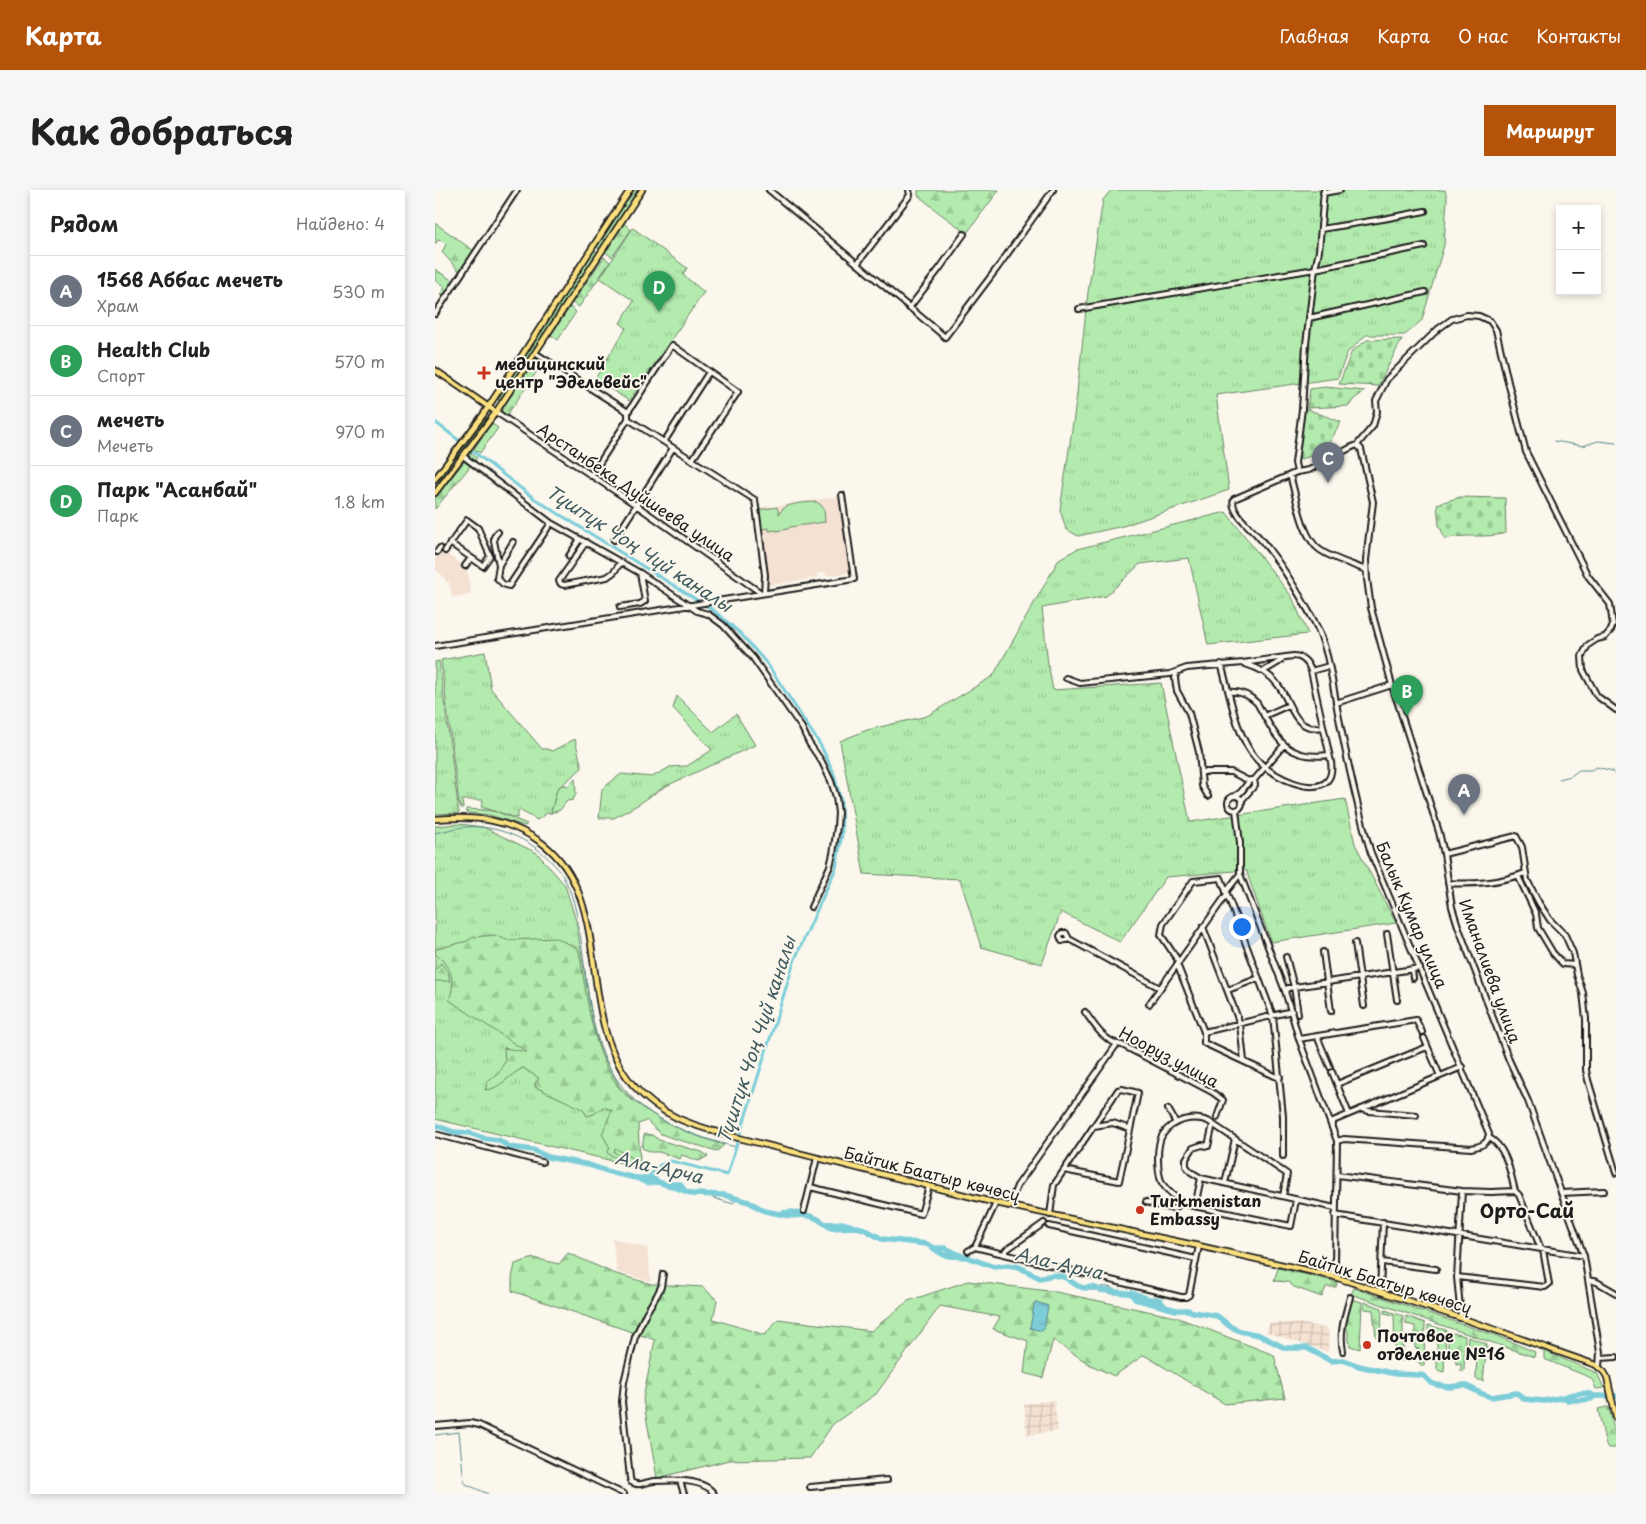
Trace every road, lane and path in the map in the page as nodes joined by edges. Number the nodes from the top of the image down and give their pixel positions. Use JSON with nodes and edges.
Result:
{"nodes":[{"id":1,"x":517,"y":190,"type":"edge"},
{"id":2,"x":630,"y":190,"type":"edge"},
{"id":3,"x":642,"y":190,"type":"edge"},
{"id":4,"x":769,"y":190,"type":"edge"},
{"id":5,"x":909,"y":190,"type":"edge"},
{"id":6,"x":1053,"y":190,"type":"edge"},
{"id":7,"x":1340,"y":190,"type":"edge"},
{"id":8,"x":1323,"y":192,"type":"edge"},
{"id":9,"x":1425,"y":211,"type":"dead end"},
{"id":10,"x":1321,"y":229,"type":"junction"},
{"id":11,"x":964,"y":234,"type":"dead end"},
{"id":12,"x":1424,"y":246,"type":"dead end"},
{"id":13,"x":857,"y":264,"type":"junction"},
{"id":14,"x":1315,"y":269,"type":"junction"},
{"id":15,"x":1425,"y":292,"type":"dead end"},
{"id":16,"x":909,"y":308,"type":"junction"},
{"id":17,"x":1079,"y":309,"type":"dead end"},
{"id":18,"x":435,"y":314,"type":"edge"},
{"id":19,"x":1309,"y":318,"type":"junction"},
{"id":20,"x":535,"y":353,"type":"junction"},
{"id":21,"x":435,"y":370,"type":"edge"},
{"id":22,"x":709,"y":372,"type":"junction"},
{"id":23,"x":489,"y":406,"type":"junction"},
{"id":24,"x":496,"y":412,"type":"junction"},
{"id":25,"x":628,"y":412,"type":"junction"},
{"id":26,"x":628,"y":419,"type":"junction"},
{"id":27,"x":664,"y":442,"type":"junction"},
{"id":28,"x":1357,"y":445,"type":"junction"},
{"id":29,"x":673,"y":448,"type":"junction"},
{"id":30,"x":464,"y":455,"type":"junction"},
{"id":31,"x":692,"y":460,"type":"junction"},
{"id":32,"x":1297,"y":472,"type":"junction"},
{"id":33,"x":1290,"y":475,"type":"junction"},
{"id":34,"x":591,"y":476,"type":"junction"},
{"id":35,"x":435,"y":479,"type":"edge"},
{"id":36,"x":435,"y":493,"type":"edge"},
{"id":37,"x":842,"y":495,"type":"dead end"},
{"id":38,"x":636,"y":505,"type":"junction"},
{"id":39,"x":551,"y":523,"type":"junction"},
{"id":40,"x":499,"y":532,"type":"dead end"},
{"id":41,"x":580,"y":539,"type":"junction"},
{"id":42,"x":614,"y":540,"type":"dead end"},
{"id":43,"x":513,"y":542,"type":"dead end"},
{"id":44,"x":586,"y":542,"type":"junction"},
{"id":45,"x":450,"y":543,"type":"junction"},
{"id":46,"x":441,"y":550,"type":"dead end"},
{"id":47,"x":569,"y":556,"type":"dead end"},
{"id":48,"x":471,"y":558,"type":"junction"},
{"id":49,"x":621,"y":562,"type":"junction"},
{"id":50,"x":499,"y":565,"type":"junction"},
{"id":51,"x":465,"y":566,"type":"dead end"},
{"id":52,"x":1366,"y":570,"type":"junction"},
{"id":53,"x":640,"y":573,"type":"junction"},
{"id":54,"x":762,"y":593,"type":"junction"},
{"id":55,"x":689,"y":605,"type":"junction"},
{"id":56,"x":620,"y":607,"type":"dead end"},
{"id":57,"x":435,"y":646,"type":"edge"},
{"id":58,"x":1283,"y":658,"type":"junction"},
{"id":59,"x":1243,"y":663,"type":"junction"},
{"id":60,"x":1221,"y":664,"type":"junction"},
{"id":61,"x":1329,"y":666,"type":"junction"},
{"id":62,"x":1264,"y":671,"type":"junction"},
{"id":63,"x":1311,"y":672,"type":"junction"},
{"id":64,"x":1176,"y":673,"type":"junction"},
{"id":65,"x":1066,"y":678,"type":"dead end"},
{"id":66,"x":1392,"y":685,"type":"junction"},
{"id":67,"x":1229,"y":692,"type":"junction"},
{"id":68,"x":1336,"y":703,"type":"junction"},
{"id":69,"x":1289,"y":704,"type":"junction"},
{"id":70,"x":1616,"y":710,"type":"edge"},
{"id":71,"x":1264,"y":716,"type":"junction"},
{"id":72,"x":1323,"y":727,"type":"junction"},
{"id":73,"x":1285,"y":745,"type":"junction"},
{"id":74,"x":1329,"y":755,"type":"junction"},
{"id":75,"x":1265,"y":767,"type":"junction"},
{"id":76,"x":1202,"y":772,"type":"junction"},
{"id":77,"x":1254,"y":780,"type":"junction"},
{"id":78,"x":1249,"y":781,"type":"junction"},
{"id":79,"x":1208,"y":796,"type":"dead end"},
{"id":80,"x":1235,"y":796,"type":"junction"},
{"id":81,"x":1241,"y":800,"type":"junction"},
{"id":82,"x":1236,"y":810,"type":"junction"},
{"id":83,"x":435,"y":819,"type":"edge"},
{"id":84,"x":1444,"y":854,"type":"junction"},
{"id":85,"x":1525,"y":873,"type":"junction"},
{"id":86,"x":1240,"y":874,"type":"junction"},
{"id":87,"x":1518,"y":876,"type":"junction"},
{"id":88,"x":1448,"y":883,"type":"junction"},
{"id":89,"x":1226,"y":893,"type":"junction"},
{"id":90,"x":811,"y":907,"type":"dead end"},
{"id":91,"x":1203,"y":927,"type":"junction"},
{"id":92,"x":1387,"y":934,"type":"dead end"},
{"id":93,"x":1069,"y":939,"type":"dead end"},
{"id":94,"x":1355,"y":944,"type":"dead end"},
{"id":95,"x":1323,"y":952,"type":"dead end"},
{"id":96,"x":1286,"y":956,"type":"dead end"},
{"id":97,"x":1178,"y":963,"type":"junction"},
{"id":98,"x":1575,"y":965,"type":"junction"},
{"id":99,"x":1420,"y":968,"type":"junction"},
{"id":100,"x":1412,"y":970,"type":"junction"},
{"id":101,"x":1393,"y":972,"type":"junction"},
{"id":102,"x":1360,"y":977,"type":"junction"},
{"id":103,"x":1259,"y":978,"type":"junction"},
{"id":104,"x":1413,"y":978,"type":"dead end"},
{"id":105,"x":1327,"y":982,"type":"junction"},
{"id":106,"x":1294,"y":987,"type":"junction"},
{"id":107,"x":1160,"y":988,"type":"junction"},
{"id":108,"x":1228,"y":990,"type":"junction"},
{"id":109,"x":1285,"y":991,"type":"junction"},
{"id":110,"x":1397,"y":1000,"type":"dead end"},
{"id":111,"x":1149,"y":1004,"type":"dead end"},
{"id":112,"x":1365,"y":1006,"type":"dead end"},
{"id":113,"x":1292,"y":1011,"type":"junction"},
{"id":114,"x":1331,"y":1011,"type":"dead end"},
{"id":115,"x":1085,"y":1012,"type":"dead end"},
{"id":116,"x":1298,"y":1014,"type":"dead end"},
{"id":117,"x":1273,"y":1016,"type":"junction"},
{"id":118,"x":1240,"y":1024,"type":"junction"},
{"id":119,"x":1204,"y":1032,"type":"junction"},
{"id":120,"x":1422,"y":1032,"type":"dead end"},
{"id":121,"x":1317,"y":1036,"type":"junction"},
{"id":122,"x":1424,"y":1038,"type":"dead end"},
{"id":123,"x":1299,"y":1039,"type":"junction"},
{"id":124,"x":1117,"y":1044,"type":"junction"},
{"id":125,"x":1427,"y":1047,"type":"junction"},
{"id":126,"x":1244,"y":1061,"type":"junction"},
{"id":127,"x":1330,"y":1067,"type":"dead end"},
{"id":128,"x":1462,"y":1067,"type":"junction"},
{"id":129,"x":1332,"y":1072,"type":"dead end"},
{"id":130,"x":1440,"y":1076,"type":"junction"},
{"id":131,"x":1279,"y":1077,"type":"junction"},
{"id":132,"x":1337,"y":1084,"type":"junction"},
{"id":133,"x":1168,"y":1109,"type":"dead end"},
{"id":134,"x":1361,"y":1109,"type":"junction"},
{"id":135,"x":1349,"y":1114,"type":"junction"},
{"id":136,"x":1416,"y":1115,"type":"dead end"},
{"id":137,"x":1217,"y":1118,"type":"dead end"},
{"id":138,"x":1177,"y":1123,"type":"junction"},
{"id":139,"x":1213,"y":1124,"type":"junction"},
{"id":140,"x":1094,"y":1126,"type":"junction"},
{"id":141,"x":1130,"y":1129,"type":"junction"},
{"id":142,"x":435,"y":1134,"type":"edge"},
{"id":143,"x":1488,"y":1137,"type":"junction"},
{"id":144,"x":1235,"y":1139,"type":"junction"},
{"id":145,"x":1338,"y":1140,"type":"junction"},
{"id":146,"x":1283,"y":1156,"type":"dead end"},
{"id":147,"x":817,"y":1158,"type":"junction"},
{"id":148,"x":542,"y":1162,"type":"dead end"},
{"id":149,"x":1065,"y":1170,"type":"junction"},
{"id":150,"x":1616,"y":1173,"type":"edge"},
{"id":151,"x":1337,"y":1175,"type":"junction"},
{"id":152,"x":1201,"y":1178,"type":"junction"},
{"id":153,"x":1225,"y":1184,"type":"junction"},
{"id":154,"x":810,"y":1186,"type":"junction"},
{"id":155,"x":929,"y":1186,"type":"junction"},
{"id":156,"x":1461,"y":1191,"type":"junction"},
{"id":157,"x":1604,"y":1191,"type":"dead end"},
{"id":158,"x":1515,"y":1192,"type":"junction"},
{"id":159,"x":1561,"y":1193,"type":"junction"},
{"id":160,"x":1283,"y":1196,"type":"junction"},
{"id":161,"x":1296,"y":1200,"type":"junction"},
{"id":162,"x":1146,"y":1202,"type":"dead end"},
{"id":163,"x":1182,"y":1202,"type":"junction"},
{"id":164,"x":996,"y":1203,"type":"junction"},
{"id":165,"x":1009,"y":1206,"type":"junction"},
{"id":166,"x":1195,"y":1206,"type":"junction"},
{"id":167,"x":1335,"y":1208,"type":"junction"},
{"id":168,"x":804,"y":1211,"type":"dead end"},
{"id":169,"x":1050,"y":1215,"type":"junction"},
{"id":170,"x":1335,"y":1215,"type":"junction"},
{"id":171,"x":1383,"y":1222,"type":"junction"},
{"id":172,"x":1044,"y":1224,"type":"dead end"},
{"id":173,"x":1049,"y":1226,"type":"dead end"},
{"id":174,"x":1459,"y":1234,"type":"junction"},
{"id":175,"x":1199,"y":1246,"type":"junction"},
{"id":176,"x":975,"y":1247,"type":"junction"},
{"id":177,"x":1542,"y":1249,"type":"junction"},
{"id":178,"x":968,"y":1251,"type":"dead end"},
{"id":179,"x":1003,"y":1254,"type":"junction"},
{"id":180,"x":1584,"y":1256,"type":"junction"},
{"id":181,"x":1196,"y":1259,"type":"junction"},
{"id":182,"x":1382,"y":1262,"type":"junction"},
{"id":183,"x":1436,"y":1269,"type":"dead end"},
{"id":184,"x":663,"y":1274,"type":"dead end"},
{"id":185,"x":1333,"y":1276,"type":"junction"},
{"id":186,"x":1457,"y":1276,"type":"junction"},
{"id":187,"x":1589,"y":1280,"type":"junction"},
{"id":188,"x":1380,"y":1291,"type":"junction"},
{"id":189,"x":1616,"y":1292,"type":"edge"},
{"id":190,"x":1350,"y":1297,"type":"dead end"},
{"id":191,"x":1461,"y":1318,"type":"junction"},
{"id":192,"x":1343,"y":1351,"type":"dead end"},
{"id":193,"x":1616,"y":1357,"type":"edge"},
{"id":194,"x":1600,"y":1358,"type":"junction"},
{"id":195,"x":1599,"y":1367,"type":"junction"},
{"id":196,"x":1616,"y":1418,"type":"edge"},
{"id":197,"x":435,"y":1426,"type":"edge"},
{"id":198,"x":887,"y":1480,"type":"dead end"},
{"id":199,"x":680,"y":1482,"type":"junction"},
{"id":200,"x":810,"y":1487,"type":"dead end"},
{"id":201,"x":623,"y":1494,"type":"edge"},
{"id":202,"x":684,"y":1494,"type":"edge"},
{"id":203,"x":714,"y":1494,"type":"edge"}],
"edges":[{"from":1,"to":18,"type":"street"},
{"from":2,"to":23,"type":"main road"},
{"from":3,"to":20,"type":"main road"},
{"from":4,"to":13,"type":"street"},
{"from":5,"to":13,"type":"street"},
{"from":6,"to":16,"type":"street"},
{"from":7,"to":8,"type":"street"},
{"from":8,"to":10,"type":"street"},
{"from":9,"to":10,"type":"street"},
{"from":10,"to":14,"type":"street"},
{"from":11,"to":16,"type":"street"},
{"from":12,"to":14,"type":"street"},
{"from":13,"to":16,"type":"street"},
{"from":14,"to":17,"type":"street"},
{"from":14,"to":19,"type":"street"},
{"from":15,"to":19,"type":"street"},
{"from":19,"to":32,"type":"street"},
{"from":20,"to":24,"type":"main road"},
{"from":20,"to":25,"type":"street"},
{"from":21,"to":23,"type":"main road"},
{"from":22,"to":25,"type":"street"},
{"from":22,"to":27,"type":"street"},
{"from":22,"to":31,"type":"street"},
{"from":23,"to":24,"type":"main road"},
{"from":23,"to":35,"type":"main road"},
{"from":24,"to":30,"type":"main road"},
{"from":24,"to":34,"type":"street","name":"Арстанбека Дуйшеева улица"},
{"from":25,"to":26,"type":"street"},
{"from":26,"to":27,"type":"street"},
{"from":26,"to":34,"type":"street"},
{"from":27,"to":29,"type":"street"},
{"from":28,"to":32,"type":"street"},
{"from":28,"to":52,"type":"street","name":"Иманалиева улица"},
{"from":28,"to":70,"type":"street"},
{"from":29,"to":31,"type":"street"},
{"from":29,"to":38,"type":"street"},
{"from":30,"to":36,"type":"main road"},
{"from":30,"to":39,"type":"street"},
{"from":31,"to":54,"type":"street"},
{"from":32,"to":33,"type":"street","name":"Балык Кумар улица"},
{"from":33,"to":52,"type":"street"},
{"from":33,"to":61,"type":"street","name":"Балык Кумар улица"},
{"from":34,"to":38,"type":"street","name":"Арстанбека Дуйшеева улица"},
{"from":37,"to":54,"type":"street"},
{"from":38,"to":42,"type":"street"},
{"from":38,"to":54,"type":"street","name":"Арстанбека Дуйшеева улица"},
{"from":39,"to":41,"type":"street"},
{"from":39,"to":50,"type":"street"},
{"from":40,"to":50,"type":"street"},
{"from":41,"to":44,"type":"street"},
{"from":41,"to":47,"type":"street"},
{"from":43,"to":50,"type":"street"},
{"from":44,"to":49,"type":"street"},
{"from":44,"to":49,"type":"street"},
{"from":45,"to":46,"type":"street"},
{"from":45,"to":48,"type":"street"},
{"from":45,"to":48,"type":"street"},
{"from":48,"to":51,"type":"street"},
{"from":49,"to":53,"type":"street"},
{"from":52,"to":66,"type":"street","name":"Иманалиева улица"},
{"from":53,"to":55,"type":"street"},
{"from":53,"to":56,"type":"street"},
{"from":54,"to":55,"type":"street"},
{"from":55,"to":57,"type":"street"},
{"from":55,"to":90,"type":"street"},
{"from":58,"to":59,"type":"street"},
{"from":58,"to":62,"type":"street"},
{"from":58,"to":63,"type":"street"},
{"from":59,"to":60,"type":"street"},
{"from":59,"to":62,"type":"street"},
{"from":60,"to":64,"type":"street"},
{"from":60,"to":67,"type":"street"},
{"from":61,"to":63,"type":"street"},
{"from":61,"to":68,"type":"street","name":"Балык Кумар улица"},
{"from":62,"to":69,"type":"street"},
{"from":63,"to":72,"type":"street"},
{"from":64,"to":65,"type":"street"},
{"from":64,"to":76,"type":"street"},
{"from":66,"to":68,"type":"street"},
{"from":66,"to":84,"type":"street","name":"Иманалиева улица"},
{"from":67,"to":71,"type":"street"},
{"from":67,"to":75,"type":"street"},
{"from":68,"to":99,"type":"street","name":"Балык Кумар улица"},
{"from":69,"to":71,"type":"street"},
{"from":69,"to":72,"type":"street"},
{"from":71,"to":73,"type":"street"},
{"from":72,"to":74,"type":"street"},
{"from":73,"to":74,"type":"street"},
{"from":73,"to":75,"type":"street"},
{"from":74,"to":75,"type":"street"},
{"from":75,"to":77,"type":"street"},
{"from":76,"to":78,"type":"street"},
{"from":76,"to":79,"type":"street"},
{"from":77,"to":78,"type":"street"},
{"from":77,"to":81,"type":"street"},
{"from":78,"to":80,"type":"street"},
{"from":80,"to":81,"type":"street"},
{"from":80,"to":82,"type":"street"},
{"from":81,"to":82,"type":"street"},
{"from":82,"to":86,"type":"street"},
{"from":83,"to":147,"type":"main road","name":"Байтик Баатыр көчөсү"},
{"from":84,"to":85,"type":"street"},
{"from":84,"to":88,"type":"street","name":"Иманалиева улица"},
{"from":85,"to":87,"type":"street"},
{"from":85,"to":98,"type":"street"},
{"from":86,"to":89,"type":"street"},
{"from":86,"to":109,"type":"street"},
{"from":87,"to":88,"type":"street"},
{"from":87,"to":98,"type":"street"},
{"from":88,"to":159,"type":"street","name":"Иманалиева улица"},
{"from":89,"to":91,"type":"street"},
{"from":89,"to":97,"type":"street"},
{"from":89,"to":103,"type":"street"},
{"from":91,"to":97,"type":"street"},
{"from":91,"to":108,"type":"street"},
{"from":92,"to":101,"type":"street"},
{"from":93,"to":107,"type":"street"},
{"from":94,"to":102,"type":"street"},
{"from":95,"to":105,"type":"street"},
{"from":96,"to":106,"type":"street"},
{"from":97,"to":107,"type":"street"},
{"from":97,"to":119,"type":"street"},
{"from":98,"to":150,"type":"street"},
{"from":99,"to":100,"type":"street"},
{"from":99,"to":128,"type":"street","name":"Балык Кумар улица"},
{"from":100,"to":101,"type":"street"},
{"from":100,"to":104,"type":"street"},
{"from":101,"to":102,"type":"street"},
{"from":101,"to":110,"type":"street"},
{"from":102,"to":105,"type":"street"},
{"from":102,"to":112,"type":"street"},
{"from":103,"to":108,"type":"street"},
{"from":103,"to":117,"type":"street"},
{"from":105,"to":106,"type":"street"},
{"from":105,"to":114,"type":"street"},
{"from":106,"to":109,"type":"street"},
{"from":106,"to":116,"type":"street"},
{"from":107,"to":111,"type":"street"},
{"from":108,"to":118,"type":"street"},
{"from":109,"to":113,"type":"street"},
{"from":113,"to":117,"type":"street"},
{"from":113,"to":123,"type":"street"},
{"from":115,"to":124,"type":"street","name":"Нооруз улица"},
{"from":117,"to":118,"type":"street"},
{"from":117,"to":131,"type":"street"},
{"from":118,"to":119,"type":"street"},
{"from":118,"to":126,"type":"street"},
{"from":119,"to":126,"type":"street"},
{"from":120,"to":121,"type":"street"},
{"from":121,"to":123,"type":"street"},
{"from":121,"to":127,"type":"street"},
{"from":122,"to":125,"type":"street"},
{"from":123,"to":145,"type":"street"},
{"from":124,"to":137,"type":"street","name":"Нооруз улица"},
{"from":124,"to":165,"type":"street"},
{"from":125,"to":130,"type":"street"},
{"from":125,"to":132,"type":"street"},
{"from":126,"to":131,"type":"street"},
{"from":128,"to":130,"type":"street"},
{"from":128,"to":143,"type":"street","name":"Балык Кумар улица"},
{"from":129,"to":132,"type":"street"},
{"from":130,"to":134,"type":"street"},
{"from":131,"to":146,"type":"street"},
{"from":132,"to":135,"type":"street"},
{"from":133,"to":138,"type":"street"},
{"from":134,"to":135,"type":"street"},
{"from":134,"to":136,"type":"street"},
{"from":135,"to":145,"type":"street"},
{"from":138,"to":139,"type":"street"},
{"from":138,"to":163,"type":"street"},
{"from":139,"to":144,"type":"street"},
{"from":139,"to":152,"type":"street"},
{"from":140,"to":141,"type":"street"},
{"from":140,"to":141,"type":"street"},
{"from":140,"to":149,"type":"street"},
{"from":141,"to":149,"type":"street"},
{"from":142,"to":148,"type":"street"},
{"from":143,"to":145,"type":"street"},
{"from":143,"to":158,"type":"street"},
{"from":144,"to":153,"type":"street"},
{"from":144,"to":160,"type":"street"},
{"from":145,"to":151,"type":"street"},
{"from":147,"to":154,"type":"street"},
{"from":147,"to":155,"type":"main road","name":"Байтик Баатыр көчөсү"},
{"from":149,"to":169,"type":"street"},
{"from":151,"to":156,"type":"street"},
{"from":151,"to":167,"type":"street"},
{"from":152,"to":153,"type":"street"},
{"from":152,"to":166,"type":"street"},
{"from":153,"to":160,"type":"street"},
{"from":154,"to":155,"type":"street"},
{"from":154,"to":168,"type":"street"},
{"from":155,"to":164,"type":"main road","name":"Байтик Баатыр көчөсү"},
{"from":156,"to":158,"type":"street"},
{"from":156,"to":174,"type":"street"},
{"from":157,"to":159,"type":"street"},
{"from":158,"to":177,"type":"street"},
{"from":159,"to":180,"type":"street","name":"Иманалиева улица"},
{"from":160,"to":161,"type":"street"},
{"from":161,"to":166,"type":"street"},
{"from":161,"to":167,"type":"street"},
{"from":162,"to":163,"type":"street"},
{"from":163,"to":166,"type":"street"},
{"from":164,"to":165,"type":"main road","name":"Байтик Баатыр көчөсү"},
{"from":164,"to":176,"type":"street"},
{"from":165,"to":169,"type":"main road","name":"Байтик Баатыр көчөсү"},
{"from":167,"to":170,"type":"street"},
{"from":169,"to":175,"type":"main road","name":"Байтик Баатыр көчөсү"},
{"from":170,"to":171,"type":"street"},
{"from":170,"to":185,"type":"street"},
{"from":171,"to":174,"type":"street"},
{"from":171,"to":182,"type":"street"},
{"from":172,"to":179,"type":"street"},
{"from":173,"to":181,"type":"street"},
{"from":174,"to":177,"type":"street"},
{"from":174,"to":186,"type":"street"},
{"from":175,"to":181,"type":"street"},
{"from":175,"to":185,"type":"main road","name":"Байтик Баатыр көчөсү"},
{"from":176,"to":178,"type":"street"},
{"from":176,"to":179,"type":"street"},
{"from":177,"to":180,"type":"street"},
{"from":177,"to":186,"type":"street"},
{"from":179,"to":181,"type":"street"},
{"from":180,"to":187,"type":"street","name":"Иманалиева улица"},
{"from":182,"to":183,"type":"street"},
{"from":182,"to":188,"type":"street"},
{"from":184,"to":199,"type":"street"},
{"from":185,"to":188,"type":"main road","name":"Байтик Баатыр көчөсү"},
{"from":186,"to":191,"type":"street"},
{"from":187,"to":189,"type":"street"},
{"from":187,"to":194,"type":"street","name":"Иманалиева улица"},
{"from":188,"to":191,"type":"main road","name":"Байтик Баатыр көчөсү"},
{"from":190,"to":192,"type":"street"},
{"from":191,"to":195,"type":"main road","name":"Байтик Баатыр көчөсү"},
{"from":193,"to":194,"type":"street"},
{"from":194,"to":195,"type":"street","name":"Иманалиева улица"},
{"from":195,"to":196,"type":"main road"},
{"from":197,"to":201,"type":"street"},
{"from":198,"to":200,"type":"street"},
{"from":199,"to":202,"type":"street"},
{"from":199,"to":203,"type":"street"}]}
